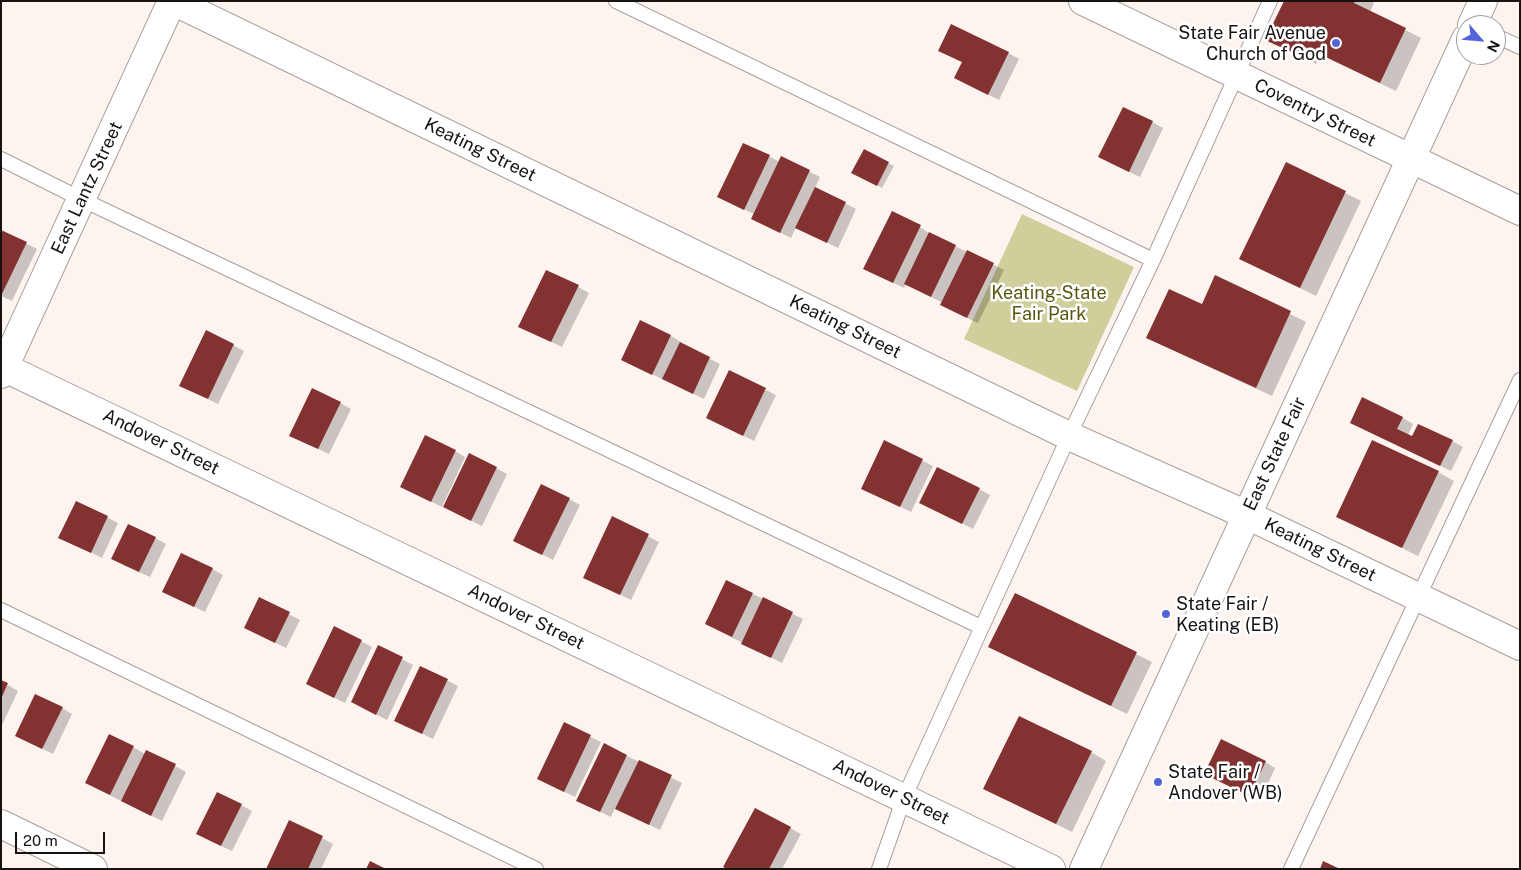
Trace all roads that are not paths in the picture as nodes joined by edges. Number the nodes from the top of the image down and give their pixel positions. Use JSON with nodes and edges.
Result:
{"nodes":[{"id":1,"x":173,"y":1,"type":"edge"},
{"id":2,"x":616,"y":1,"type":"edge"},
{"id":3,"x":1083,"y":1,"type":"edge"},
{"id":4,"x":1270,"y":1,"type":"edge"},
{"id":5,"x":1484,"y":1,"type":"edge"},
{"id":6,"x":1477,"y":15,"type":"edge"},
{"id":7,"x":1506,"y":41,"type":"edge"},
{"id":8,"x":1520,"y":47,"type":"edge"},
{"id":9,"x":1456,"y":60,"type":"edge"},
{"id":10,"x":1236,"y":75,"type":"junction"},
{"id":11,"x":1,"y":159,"type":"edge"},
{"id":12,"x":1410,"y":159,"type":"junction"},
{"id":13,"x":81,"y":199,"type":"junction"},
{"id":14,"x":1520,"y":211,"type":"edge"},
{"id":15,"x":1152,"y":260,"type":"junction"},
{"id":16,"x":2,"y":369,"type":"edge"},
{"id":17,"x":1520,"y":380,"type":"edge"},
{"id":18,"x":1068,"y":436,"type":"junction"},
{"id":19,"x":1247,"y":515,"type":"junction"},
{"id":20,"x":1419,"y":597,"type":"junction"},
{"id":21,"x":1,"y":610,"type":"edge"},
{"id":22,"x":982,"y":627,"type":"junction"},
{"id":23,"x":1520,"y":646,"type":"edge"},
{"id":24,"x":904,"y":798,"type":"junction"},
{"id":25,"x":1,"y":824,"type":"edge"},
{"id":26,"x":93,"y":869,"type":"edge"},
{"id":27,"x":536,"y":869,"type":"edge"},
{"id":28,"x":879,"y":869,"type":"edge"},
{"id":29,"x":1051,"y":869,"type":"edge"},
{"id":30,"x":1084,"y":869,"type":"edge"},
{"id":31,"x":1291,"y":869,"type":"edge"}],
"edges":[{"from":1,"to":13,"type":"street","name":"East Lantz Street"},
{"from":1,"to":18,"type":"street","name":"Keating Street"},
{"from":2,"to":15,"type":"lane"},
{"from":3,"to":10,"type":"street","name":"Coventry Street"},
{"from":4,"to":10,"type":"lane"},
{"from":5,"to":6,"type":"street"},
{"from":7,"to":8,"type":"lane"},
{"from":9,"to":12,"type":"street","name":"East State Fair"},
{"from":10,"to":12,"type":"street","name":"Coventry Street"},
{"from":10,"to":15,"type":"lane"},
{"from":11,"to":13,"type":"lane"},
{"from":12,"to":14,"type":"street","name":"Coventry Street"},
{"from":12,"to":19,"type":"street","name":"East State Fair"},
{"from":13,"to":16,"type":"street","name":"East Lantz Street"},
{"from":13,"to":22,"type":"lane"},
{"from":15,"to":18,"type":"lane"},
{"from":16,"to":24,"type":"street","name":"Andover Street"},
{"from":17,"to":20,"type":"lane"},
{"from":18,"to":19,"type":"street","name":"Keating Street"},
{"from":18,"to":22,"type":"lane"},
{"from":19,"to":20,"type":"street","name":"Keating Street"},
{"from":19,"to":30,"type":"street","name":"East State Fair"},
{"from":20,"to":23,"type":"street","name":"Keating Street"},
{"from":20,"to":31,"type":"lane"},
{"from":21,"to":27,"type":"lane"},
{"from":22,"to":24,"type":"lane"},
{"from":24,"to":28,"type":"lane"},
{"from":24,"to":29,"type":"street","name":"Andover Street"},
{"from":25,"to":26,"type":"street"}]}
